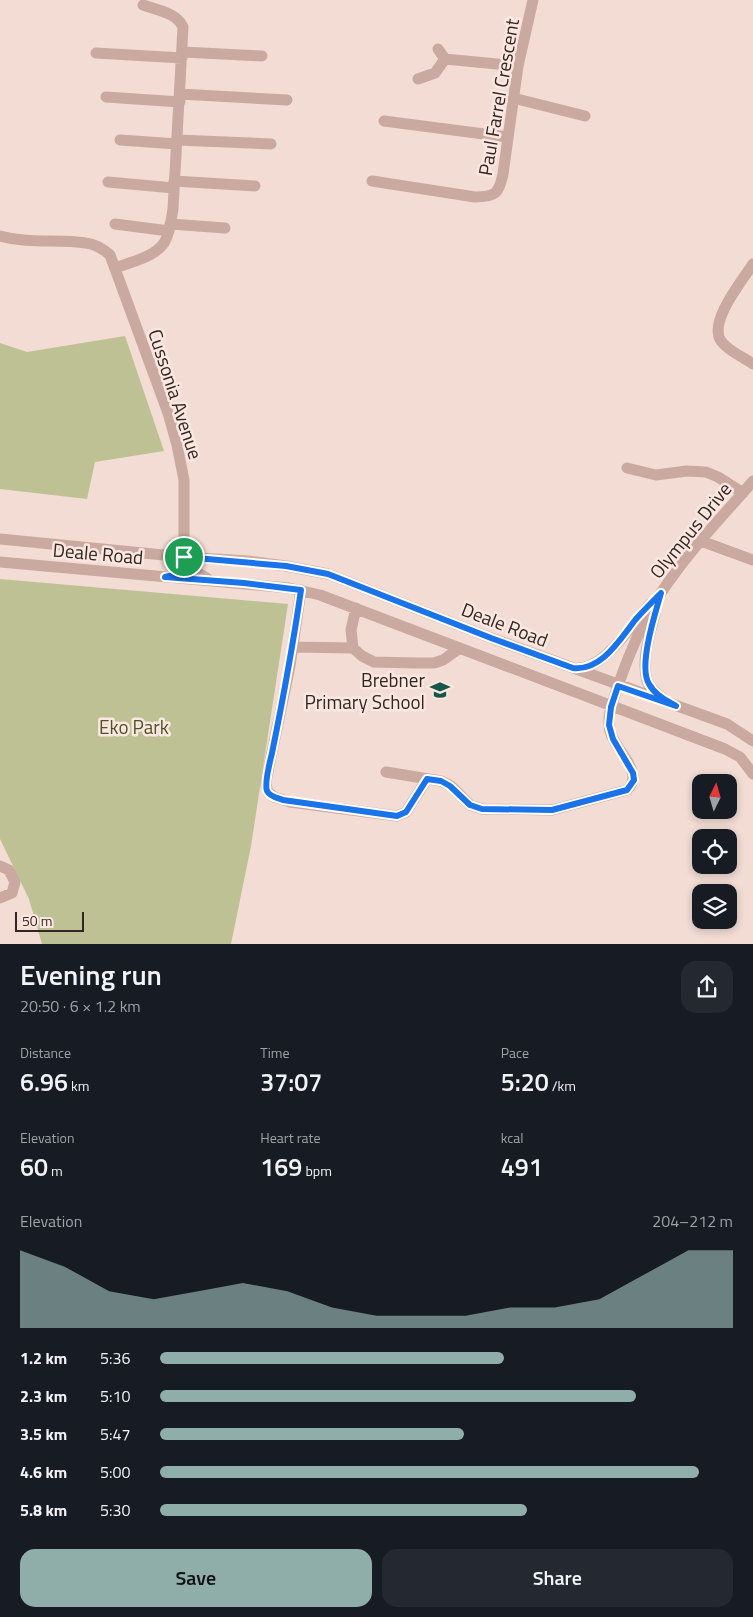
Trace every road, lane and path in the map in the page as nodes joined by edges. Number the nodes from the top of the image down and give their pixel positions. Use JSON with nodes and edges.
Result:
{"nodes":[{"id":1,"x":533,"y":0,"type":"edge"},
{"id":2,"x":143,"y":5,"type":"dead end"},
{"id":3,"x":438,"y":48,"type":"dead end"},
{"id":4,"x":96,"y":53,"type":"dead end"},
{"id":5,"x":183,"y":55,"type":"junction"},
{"id":6,"x":262,"y":56,"type":"dead end"},
{"id":7,"x":445,"y":59,"type":"junction"},
{"id":8,"x":518,"y":66,"type":"junction"},
{"id":9,"x":418,"y":80,"type":"dead end"},
{"id":10,"x":106,"y":97,"type":"dead end"},
{"id":11,"x":180,"y":98,"type":"junction"},
{"id":12,"x":513,"y":98,"type":"junction"},
{"id":13,"x":288,"y":100,"type":"dead end"},
{"id":14,"x":586,"y":116,"type":"dead end"},
{"id":15,"x":384,"y":121,"type":"dead end"},
{"id":16,"x":507,"y":138,"type":"junction"},
{"id":17,"x":120,"y":140,"type":"dead end"},
{"id":18,"x":177,"y":142,"type":"junction"},
{"id":19,"x":271,"y":144,"type":"dead end"},
{"id":20,"x":372,"y":181,"type":"dead end"},
{"id":21,"x":108,"y":182,"type":"dead end"},
{"id":22,"x":174,"y":184,"type":"junction"},
{"id":23,"x":256,"y":186,"type":"dead end"},
{"id":24,"x":115,"y":224,"type":"dead end"},
{"id":25,"x":169,"y":227,"type":"junction"},
{"id":26,"x":225,"y":228,"type":"dead end"},
{"id":27,"x":0,"y":236,"type":"edge"},
{"id":28,"x":753,"y":264,"type":"edge"},
{"id":29,"x":116,"y":268,"type":"junction"},
{"id":30,"x":753,"y":364,"type":"edge"},
{"id":31,"x":627,"y":468,"type":"dead end"},
{"id":32,"x":753,"y":481,"type":"edge"},
{"id":33,"x":743,"y":493,"type":"junction"},
{"id":34,"x":4,"y":539,"type":"edge"},
{"id":35,"x":701,"y":541,"type":"junction"},
{"id":36,"x":184,"y":557,"type":"junction"},
{"id":37,"x":753,"y":560,"type":"edge"},
{"id":38,"x":4,"y":562,"type":"edge"},
{"id":39,"x":165,"y":577,"type":"junction"},
{"id":40,"x":212,"y":581,"type":"junction"},
{"id":41,"x":301,"y":590,"type":"junction"},
{"id":42,"x":661,"y":593,"type":"junction"},
{"id":43,"x":356,"y":608,"type":"junction"},
{"id":44,"x":420,"y":610,"type":"junction"},
{"id":45,"x":414,"y":630,"type":"junction"},
{"id":46,"x":293,"y":648,"type":"junction"},
{"id":47,"x":353,"y":648,"type":"junction"},
{"id":48,"x":460,"y":648,"type":"junction"},
{"id":49,"x":541,"y":656,"type":"junction"},
{"id":50,"x":618,"y":686,"type":"junction"},
{"id":51,"x":676,"y":706,"type":"junction"},
{"id":52,"x":611,"y":707,"type":"junction"},
{"id":53,"x":727,"y":724,"type":"junction"},
{"id":54,"x":753,"y":732,"type":"edge"},
{"id":55,"x":753,"y":741,"type":"edge"},
{"id":56,"x":386,"y":772,"type":"dead end"},
{"id":57,"x":753,"y":774,"type":"edge"},
{"id":58,"x":427,"y":779,"type":"junction"},
{"id":59,"x":0,"y":866,"type":"edge"},
{"id":60,"x":0,"y":898,"type":"edge"}],
"edges":[{"from":1,"to":8,"type":"street","name":"Paul Farrel Crescent"},
{"from":2,"to":5,"type":"street"},
{"from":3,"to":7,"type":"street"},
{"from":4,"to":5,"type":"street"},
{"from":5,"to":6,"type":"street"},
{"from":5,"to":11,"type":"street"},
{"from":7,"to":8,"type":"street"},
{"from":7,"to":9,"type":"street"},
{"from":8,"to":12,"type":"street","name":"Paul Farrel Crescent"},
{"from":10,"to":11,"type":"street"},
{"from":11,"to":13,"type":"street"},
{"from":11,"to":18,"type":"street"},
{"from":12,"to":14,"type":"street"},
{"from":12,"to":16,"type":"street","name":"Paul Farrel Crescent"},
{"from":15,"to":16,"type":"street"},
{"from":16,"to":20,"type":"street","name":"Paul Farrel Crescent"},
{"from":17,"to":18,"type":"street"},
{"from":18,"to":19,"type":"street"},
{"from":18,"to":22,"type":"street"},
{"from":21,"to":22,"type":"street"},
{"from":22,"to":23,"type":"street"},
{"from":22,"to":25,"type":"street"},
{"from":24,"to":25,"type":"street"},
{"from":25,"to":26,"type":"street"},
{"from":25,"to":29,"type":"street"},
{"from":27,"to":29,"type":"street","name":"Cussonia Avenue"},
{"from":28,"to":30,"type":"street"},
{"from":29,"to":36,"type":"street","name":"Cussonia Avenue"},
{"from":31,"to":33,"type":"street"},
{"from":32,"to":33,"type":"street","name":"Olympus Drive"},
{"from":33,"to":35,"type":"street","name":"Olympus Drive"},
{"from":34,"to":36,"type":"street","name":"Deale Road"},
{"from":34,"to":38,"type":"street"},
{"from":35,"to":37,"type":"street"},
{"from":35,"to":42,"type":"street","name":"Olympus Drive"},
{"from":36,"to":39,"type":"street"},
{"from":36,"to":40,"type":"street"},
{"from":36,"to":44,"type":"street","name":"Deale Road"},
{"from":38,"to":39,"type":"street","name":"Deale Road"},
{"from":39,"to":40,"type":"street","name":"Deale Road"},
{"from":40,"to":41,"type":"street","name":"Deale Road"},
{"from":41,"to":43,"type":"street","name":"Deale Road"},
{"from":41,"to":46,"type":"street"},
{"from":42,"to":49,"type":"street"},
{"from":42,"to":50,"type":"street","name":"Olympus Drive"},
{"from":42,"to":51,"type":"street"},
{"from":43,"to":45,"type":"street","name":"Deale Road"},
{"from":43,"to":47,"type":"street"},
{"from":44,"to":45,"type":"street"},
{"from":44,"to":49,"type":"street","name":"Deale Road"},
{"from":45,"to":48,"type":"street","name":"Deale Road"},
{"from":46,"to":47,"type":"street"},
{"from":46,"to":58,"type":"street"},
{"from":47,"to":48,"type":"street"},
{"from":48,"to":52,"type":"street","name":"Deale Road"},
{"from":49,"to":50,"type":"street","name":"Deale Road"},
{"from":50,"to":51,"type":"street","name":"Deale Road"},
{"from":50,"to":52,"type":"street","name":"Olympus Drive"},
{"from":51,"to":53,"type":"street","name":"Deale Road"},
{"from":52,"to":57,"type":"street","name":"Deale Road"},
{"from":52,"to":58,"type":"street","name":"Olympus Drive"},
{"from":53,"to":54,"type":"street"},
{"from":53,"to":55,"type":"street","name":"Deale Road"},
{"from":56,"to":58,"type":"street"},
{"from":59,"to":60,"type":"street"}]}
